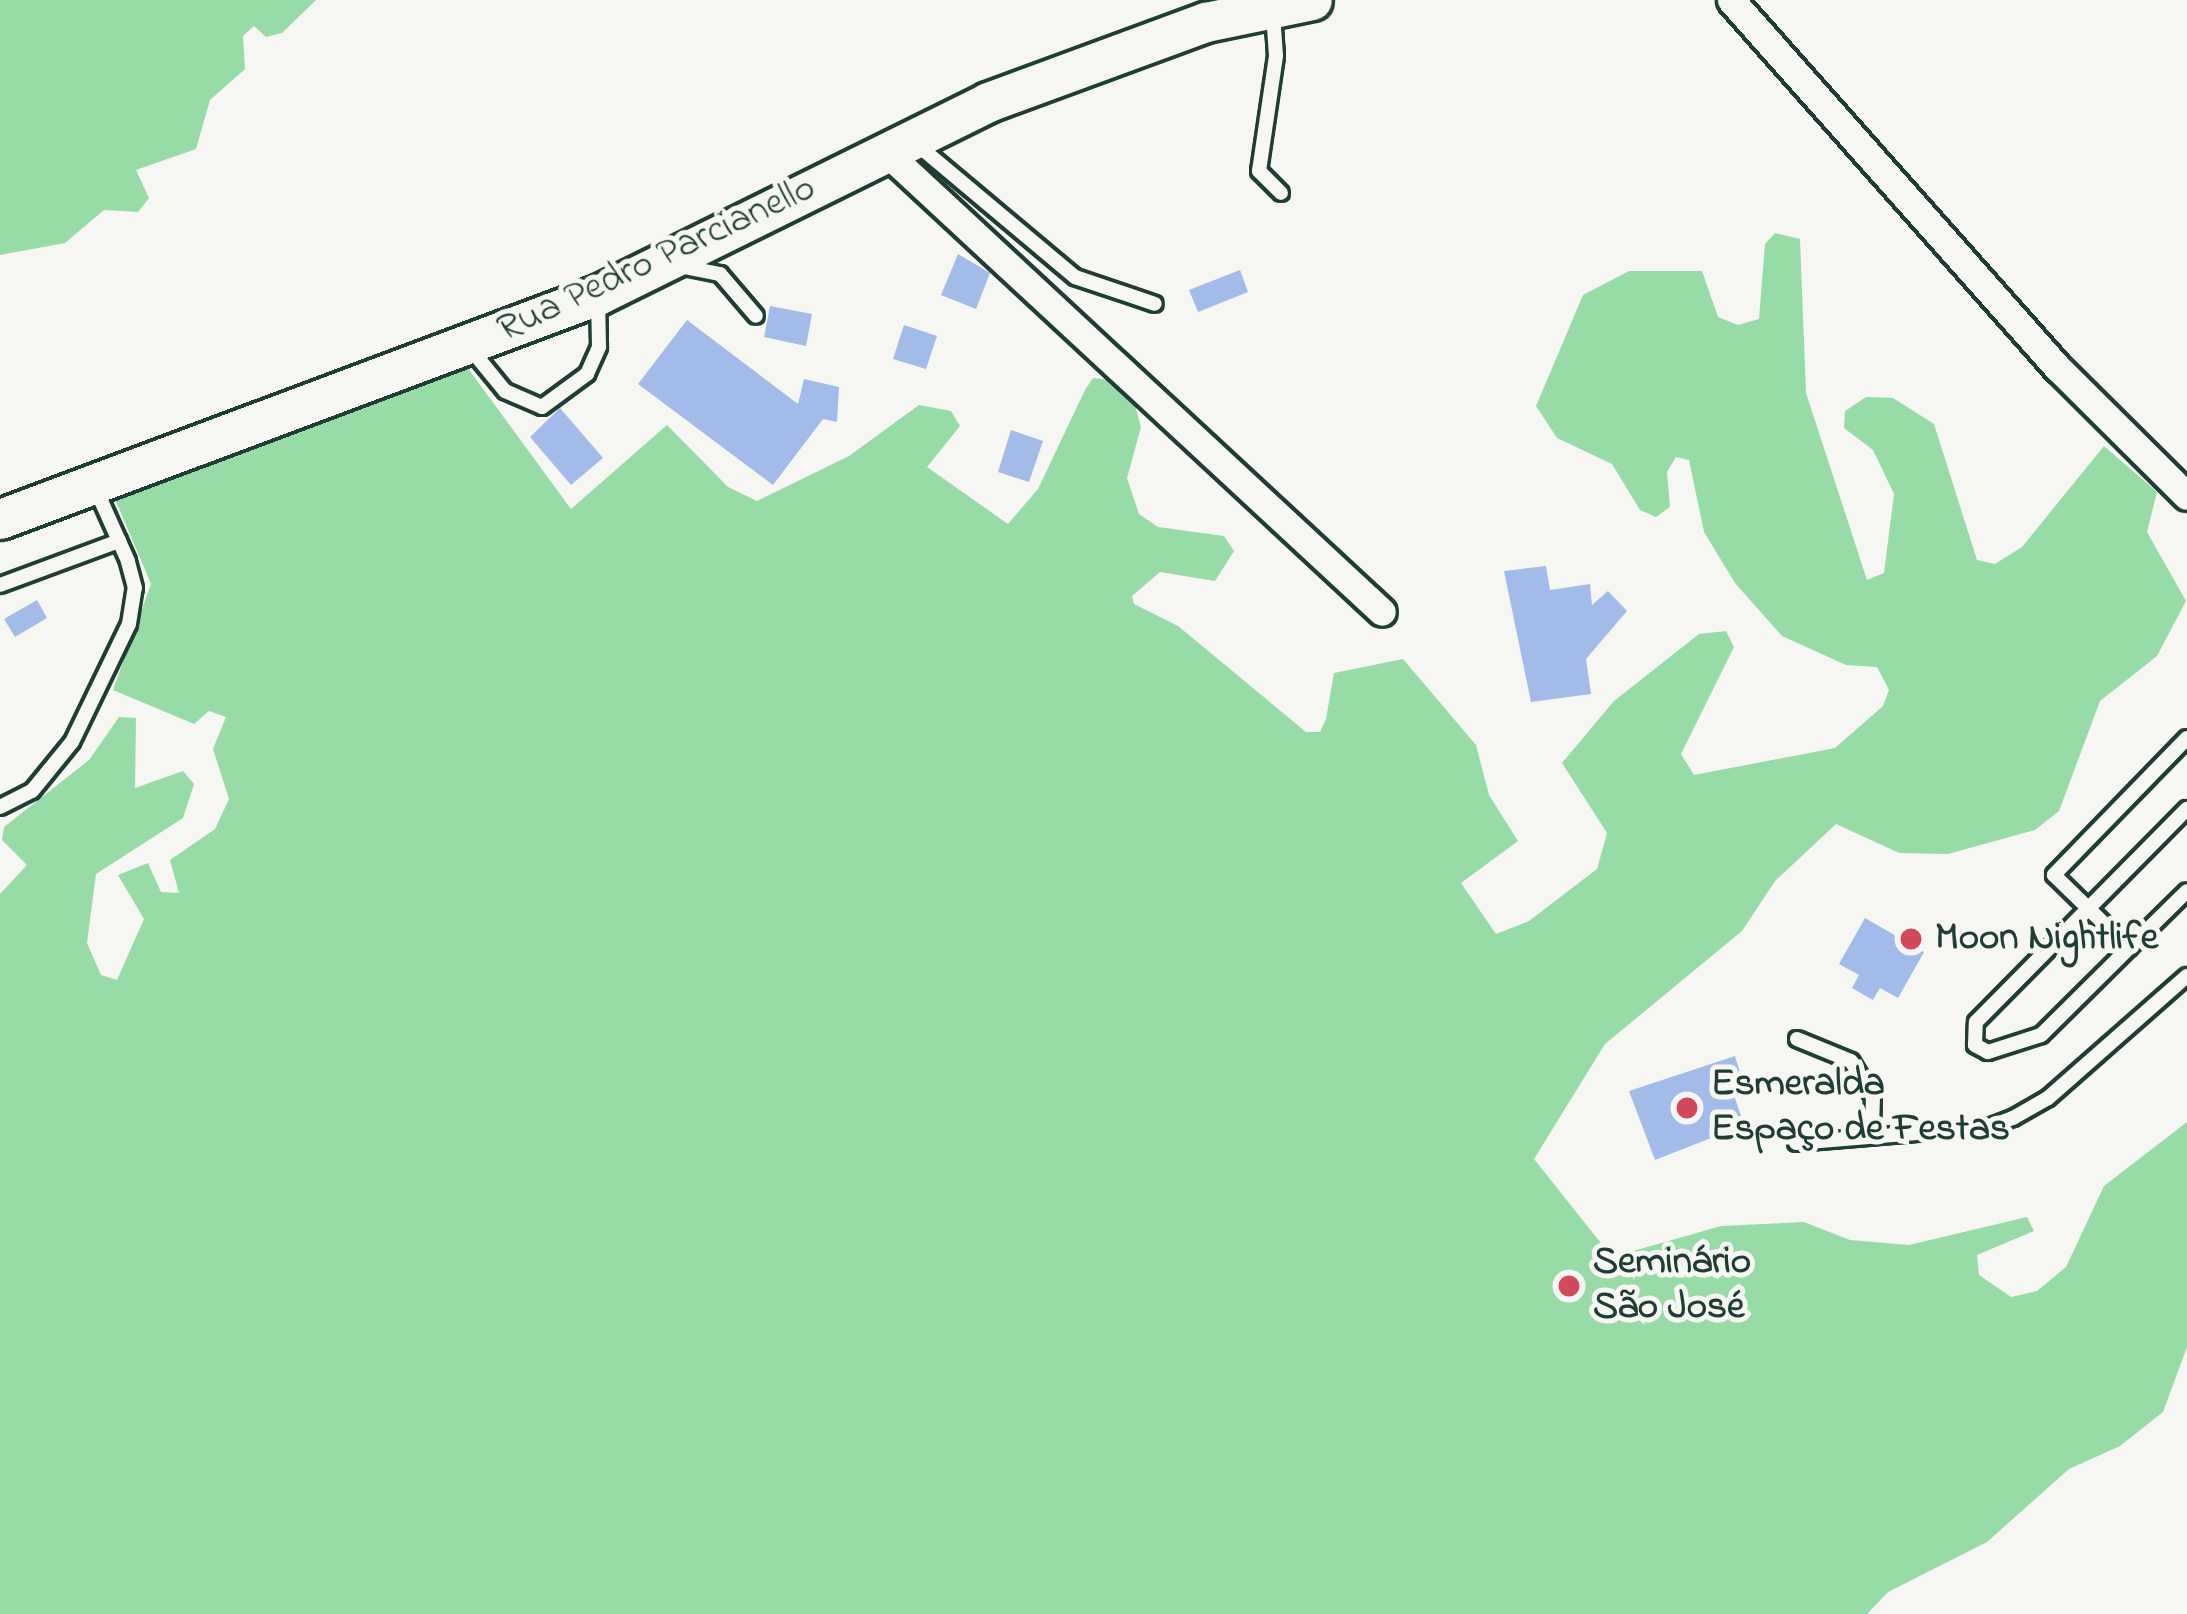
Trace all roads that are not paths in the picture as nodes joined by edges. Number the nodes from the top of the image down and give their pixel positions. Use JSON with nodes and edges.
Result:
{"nodes":[{"id":1,"x":1312,"y":0,"type":"edge"},
{"id":2,"x":1731,"y":0,"type":"edge"},
{"id":3,"x":1273,"y":8,"type":"junction"},
{"id":4,"x":898,"y":145,"type":"junction"},
{"id":5,"x":1281,"y":193,"type":"dead end"},
{"id":6,"x":663,"y":262,"type":"junction"},
{"id":7,"x":598,"y":295,"type":"junction"},
{"id":8,"x":1155,"y":304,"type":"dead end"},
{"id":9,"x":755,"y":316,"type":"dead end"},
{"id":10,"x":470,"y":347,"type":"junction"},
{"id":11,"x":93,"y":484,"type":"junction"},
{"id":12,"x":2187,"y":496,"type":"edge"},
{"id":13,"x":0,"y":519,"type":"edge"},
{"id":14,"x":119,"y":541,"type":"junction"},
{"id":15,"x":0,"y":586,"type":"edge"},
{"id":16,"x":1382,"y":612,"type":"dead end"},
{"id":17,"x":2187,"y":737,"type":"edge"},
{"id":18,"x":0,"y":807,"type":"edge"},
{"id":19,"x":2187,"y":809,"type":"edge"},
{"id":20,"x":2187,"y":890,"type":"edge"},
{"id":21,"x":2091,"y":911,"type":"junction"},
{"id":22,"x":2129,"y":947,"type":"junction"},
{"id":23,"x":2187,"y":976,"type":"edge"},
{"id":24,"x":1797,"y":1040,"type":"dead end"},
{"id":25,"x":1872,"y":1133,"type":"junction"},
{"id":26,"x":1796,"y":1143,"type":"dead end"}],
"edges":[{"from":1,"to":3,"type":"street","name":"Rua Pedro Parcianello"},
{"from":2,"to":12,"type":"street"},
{"from":3,"to":4,"type":"street","name":"Rua Pedro Parcianello"},
{"from":3,"to":5,"type":"lane"},
{"from":4,"to":6,"type":"street","name":"Rua Pedro Parcianello"},
{"from":4,"to":8,"type":"lane"},
{"from":4,"to":16,"type":"street"},
{"from":6,"to":7,"type":"street","name":"Rua Pedro Parcianello"},
{"from":6,"to":9,"type":"lane"},
{"from":7,"to":10,"type":"street","name":"Rua Pedro Parcianello"},
{"from":7,"to":10,"type":"lane"},
{"from":10,"to":11,"type":"street","name":"Rua Pedro Parcianello"},
{"from":11,"to":13,"type":"street","name":"Rua Pedro Parcianello"},
{"from":11,"to":14,"type":"lane"},
{"from":14,"to":15,"type":"lane"},
{"from":14,"to":18,"type":"lane"},
{"from":17,"to":21,"type":"lane"},
{"from":19,"to":21,"type":"lane"},
{"from":20,"to":22,"type":"lane"},
{"from":21,"to":22,"type":"lane"},
{"from":21,"to":22,"type":"lane"},
{"from":23,"to":25,"type":"lane"},
{"from":24,"to":25,"type":"lane"},
{"from":25,"to":26,"type":"lane"}]}
